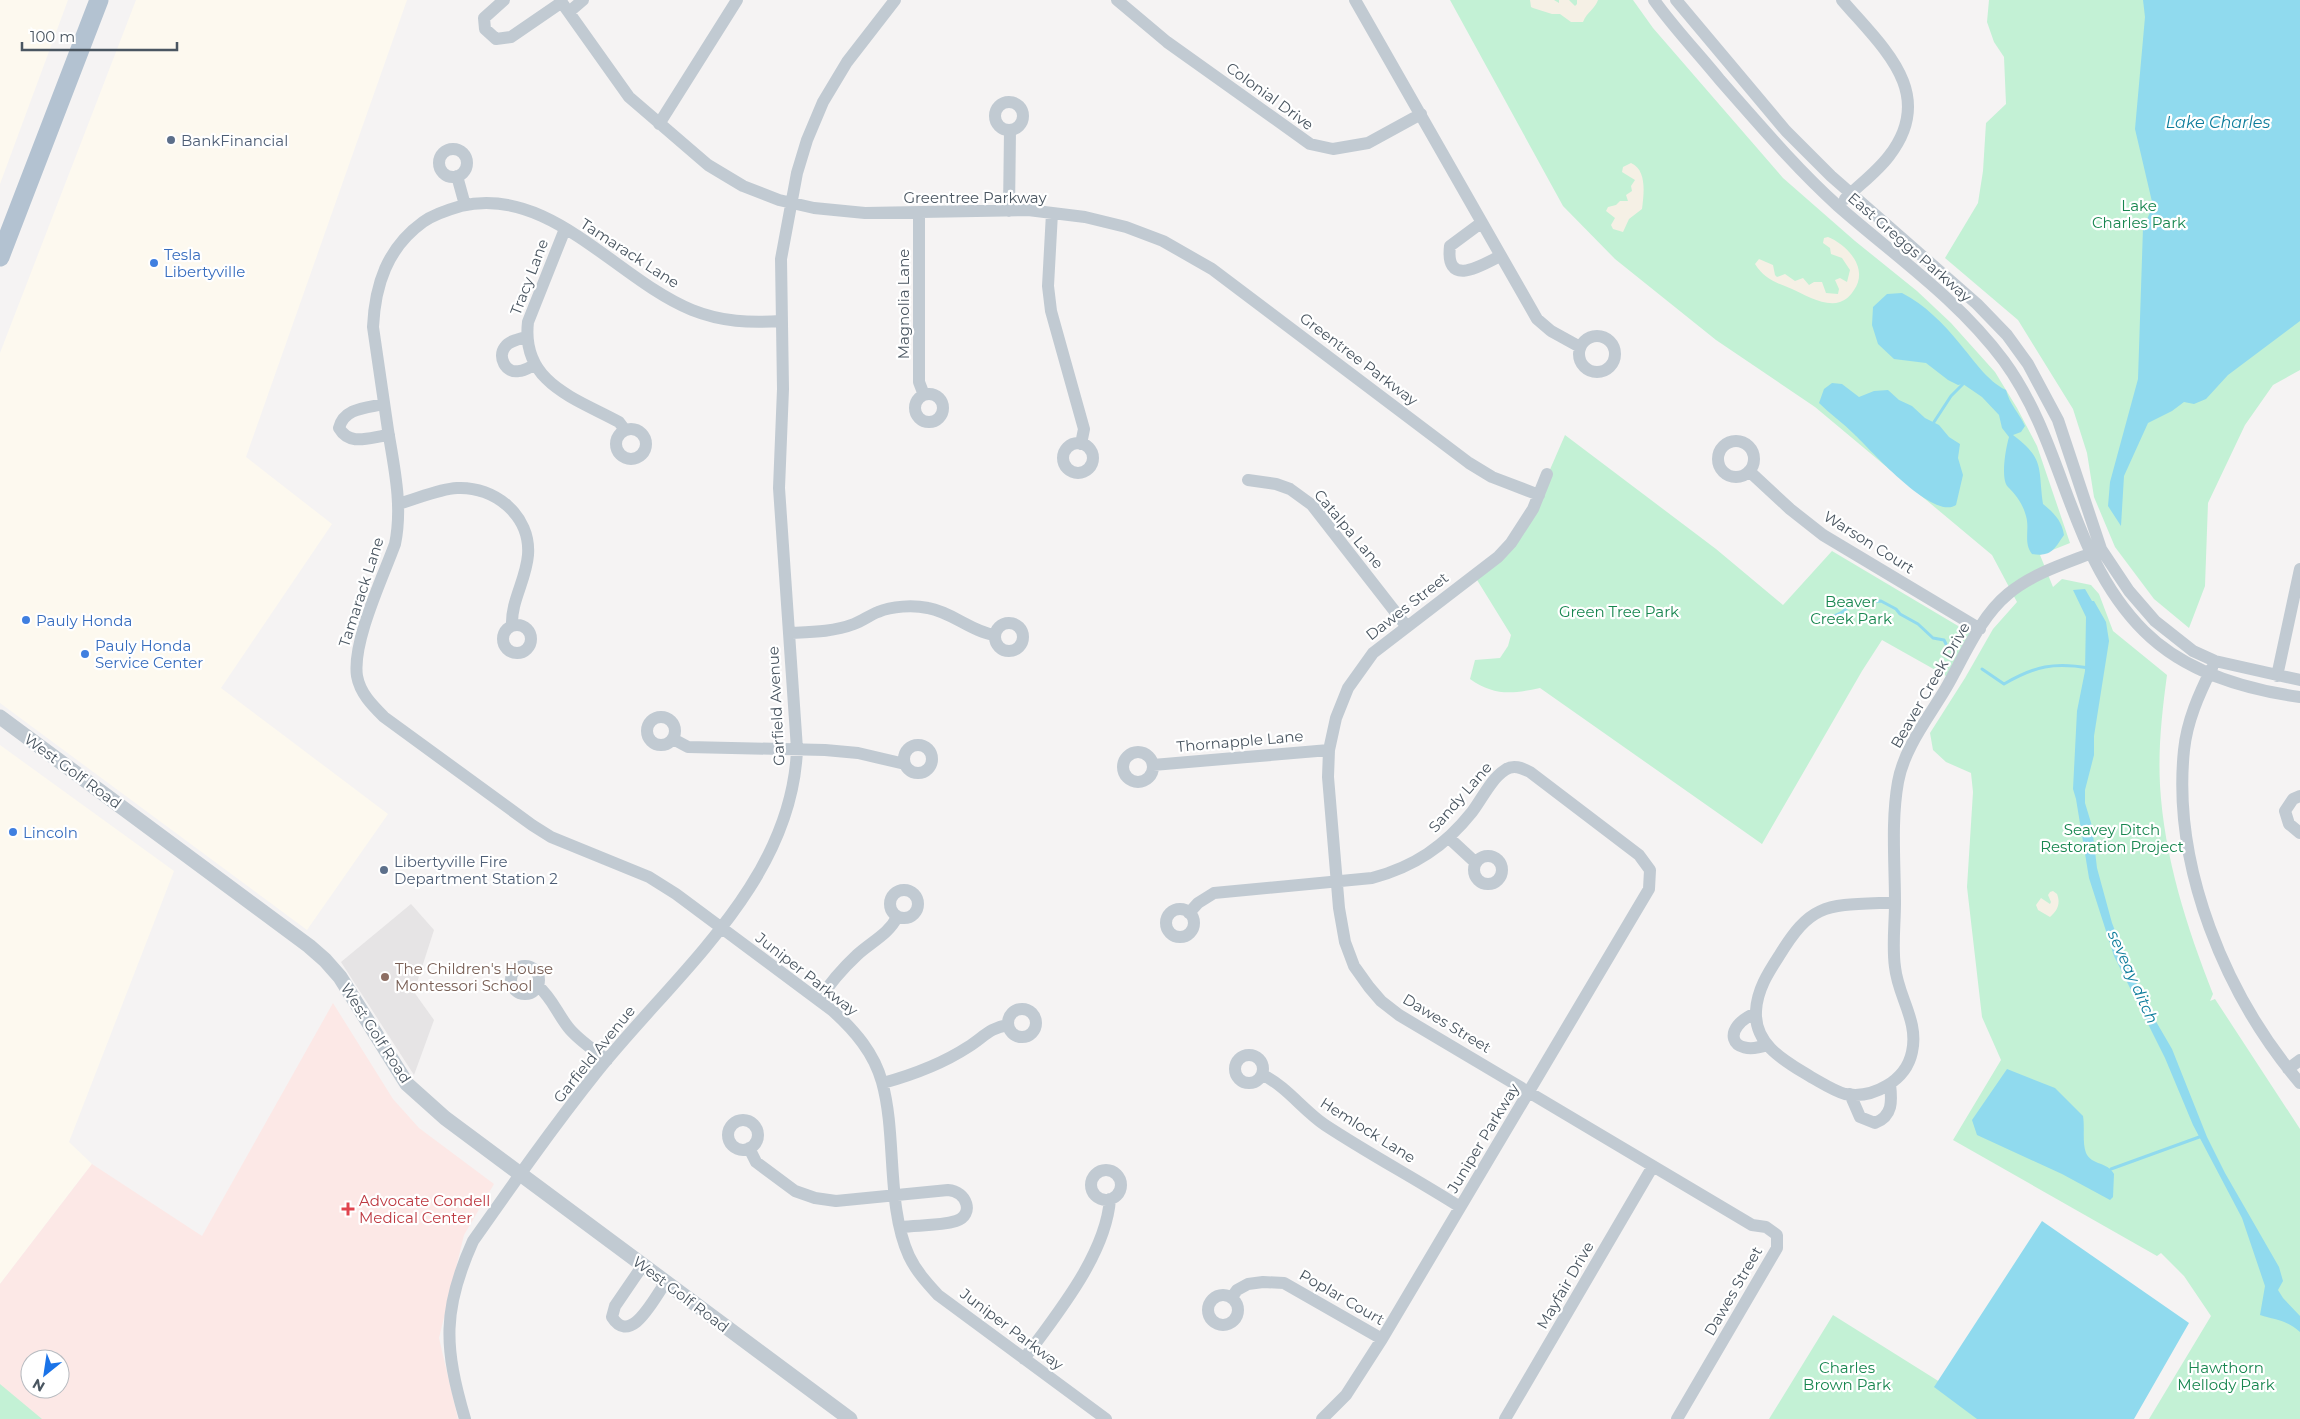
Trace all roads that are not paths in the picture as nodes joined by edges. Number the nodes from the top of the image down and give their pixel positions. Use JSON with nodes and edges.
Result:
{"nodes":[{"id":1,"x":100,"y":0,"type":"edge"},
{"id":2,"x":504,"y":0,"type":"edge"},
{"id":3,"x":583,"y":0,"type":"edge"},
{"id":4,"x":737,"y":0,"type":"edge"},
{"id":5,"x":895,"y":0,"type":"edge"},
{"id":6,"x":1117,"y":0,"type":"edge"},
{"id":7,"x":1355,"y":0,"type":"edge"},
{"id":8,"x":1654,"y":0,"type":"edge"},
{"id":9,"x":1676,"y":0,"type":"edge"},
{"id":10,"x":1842,"y":0,"type":"edge"},
{"id":11,"x":563,"y":5,"type":"edge"},
{"id":12,"x":1421,"y":114,"type":"junction"},
{"id":13,"x":659,"y":124,"type":"junction"},
{"id":14,"x":1010,"y":130,"type":"dead end"},
{"id":15,"x":457,"y":176,"type":"dead end"},
{"id":16,"x":1852,"y":193,"type":"junction"},
{"id":17,"x":791,"y":203,"type":"junction"},
{"id":18,"x":465,"y":205,"type":"junction"},
{"id":19,"x":1838,"y":206,"type":"junction"},
{"id":20,"x":1009,"y":211,"type":"junction"},
{"id":21,"x":919,"y":212,"type":"junction"},
{"id":22,"x":1052,"y":213,"type":"junction"},
{"id":23,"x":1481,"y":223,"type":"junction"},
{"id":24,"x":565,"y":229,"type":"junction"},
{"id":25,"x":1500,"y":256,"type":"junction"},
{"id":26,"x":0,"y":257,"type":"edge"},
{"id":27,"x":781,"y":321,"type":"junction"},
{"id":28,"x":526,"y":337,"type":"junction"},
{"id":29,"x":1580,"y":347,"type":"dead end"},
{"id":30,"x":534,"y":365,"type":"junction"},
{"id":31,"x":924,"y":395,"type":"dead end"},
{"id":32,"x":384,"y":404,"type":"junction"},
{"id":33,"x":625,"y":430,"type":"dead end"},
{"id":34,"x":389,"y":435,"type":"junction"},
{"id":35,"x":1080,"y":444,"type":"dead end"},
{"id":36,"x":1749,"y":472,"type":"dead end"},
{"id":37,"x":1548,"y":474,"type":"dead end"},
{"id":38,"x":1248,"y":480,"type":"dead end"},
{"id":39,"x":1539,"y":495,"type":"junction"},
{"id":40,"x":398,"y":504,"type":"junction"},
{"id":41,"x":2095,"y":552,"type":"junction"},
{"id":42,"x":2300,"y":569,"type":"edge"},
{"id":43,"x":512,"y":625,"type":"dead end"},
{"id":44,"x":1407,"y":626,"type":"junction"},
{"id":45,"x":1980,"y":629,"type":"junction"},
{"id":46,"x":789,"y":633,"type":"junction"},
{"id":47,"x":996,"y":635,"type":"dead end"},
{"id":48,"x":2215,"y":661,"type":"junction"},
{"id":49,"x":2209,"y":674,"type":"junction"},
{"id":50,"x":2277,"y":676,"type":"junction"},
{"id":51,"x":2300,"y":680,"type":"edge"},
{"id":52,"x":2300,"y":697,"type":"edge"},
{"id":53,"x":0,"y":717,"type":"edge"},
{"id":54,"x":673,"y":739,"type":"dead end"},
{"id":55,"x":797,"y":749,"type":"junction"},
{"id":56,"x":1329,"y":750,"type":"junction"},
{"id":57,"x":905,"y":764,"type":"dead end"},
{"id":58,"x":1153,"y":765,"type":"dead end"},
{"id":59,"x":2300,"y":796,"type":"edge"},
{"id":60,"x":2300,"y":833,"type":"edge"},
{"id":61,"x":1449,"y":838,"type":"junction"},
{"id":62,"x":1476,"y":863,"type":"dead end"},
{"id":63,"x":1647,"y":864,"type":"joint"},
{"id":64,"x":1336,"y":881,"type":"junction"},
{"id":65,"x":1895,"y":903,"type":"junction"},
{"id":66,"x":1190,"y":913,"type":"dead end"},
{"id":67,"x":897,"y":917,"type":"dead end"},
{"id":68,"x":721,"y":928,"type":"junction"},
{"id":69,"x":538,"y":986,"type":"dead end"},
{"id":70,"x":819,"y":1000,"type":"junction"},
{"id":71,"x":1756,"y":1013,"type":"junction"},
{"id":72,"x":1008,"y":1025,"type":"dead end"},
{"id":73,"x":1768,"y":1045,"type":"junction"},
{"id":74,"x":607,"y":1060,"type":"junction"},
{"id":75,"x":2300,"y":1060,"type":"edge"},
{"id":76,"x":2288,"y":1069,"type":"junction"},
{"id":77,"x":1263,"y":1075,"type":"dead end"},
{"id":78,"x":882,"y":1083,"type":"junction"},
{"id":79,"x":2300,"y":1083,"type":"edge"},
{"id":80,"x":1890,"y":1084,"type":"junction"},
{"id":81,"x":1529,"y":1092,"type":"junction"},
{"id":82,"x":1850,"y":1094,"type":"junction"},
{"id":83,"x":749,"y":1148,"type":"dead end"},
{"id":84,"x":1653,"y":1166,"type":"junction"},
{"id":85,"x":521,"y":1174,"type":"junction"},
{"id":86,"x":895,"y":1196,"type":"junction"},
{"id":87,"x":1110,"y":1199,"type":"dead end"},
{"id":88,"x":1460,"y":1206,"type":"junction"},
{"id":89,"x":901,"y":1227,"type":"junction"},
{"id":90,"x":643,"y":1265,"type":"junction"},
{"id":91,"x":666,"y":1282,"type":"junction"},
{"id":92,"x":1232,"y":1297,"type":"dead end"},
{"id":93,"x":1382,"y":1338,"type":"junction"},
{"id":94,"x":1024,"y":1359,"type":"junction"},
{"id":95,"x":465,"y":1419,"type":"edge"},
{"id":96,"x":850,"y":1419,"type":"edge"},
{"id":97,"x":1106,"y":1419,"type":"edge"},
{"id":98,"x":1322,"y":1419,"type":"edge"},
{"id":99,"x":1505,"y":1419,"type":"edge"},
{"id":100,"x":1677,"y":1419,"type":"edge"}],
"edges":[{"from":1,"to":26,"type":"main road"},
{"from":2,"to":11,"type":"street"},
{"from":3,"to":11,"type":"street"},
{"from":4,"to":13,"type":"street"},
{"from":5,"to":17,"type":"street","name":"Garfield Avenue"},
{"from":6,"to":12,"type":"street","name":"Colonial Drive"},
{"from":7,"to":12,"type":"street"},
{"from":8,"to":19,"type":"street","name":"East Greggs Parkway"},
{"from":9,"to":16,"type":"street","name":"East Greggs Parkway"},
{"from":10,"to":16,"type":"street"},
{"from":11,"to":13,"type":"street","name":"Greentree Parkway"},
{"from":12,"to":23,"type":"street"},
{"from":13,"to":17,"type":"street","name":"Greentree Parkway"},
{"from":14,"to":20,"type":"street"},
{"from":15,"to":18,"type":"street"},
{"from":16,"to":19,"type":"street"},
{"from":16,"to":41,"type":"street","name":"East Greggs Parkway"},
{"from":17,"to":21,"type":"street","name":"Greentree Parkway"},
{"from":17,"to":27,"type":"street","name":"Garfield Avenue"},
{"from":18,"to":24,"type":"street","name":"Tamarack Lane"},
{"from":18,"to":32,"type":"street","name":"Tamarack Lane"},
{"from":19,"to":41,"type":"street","name":"East Greggs Parkway"},
{"from":20,"to":21,"type":"street","name":"Greentree Parkway"},
{"from":20,"to":22,"type":"street","name":"Greentree Parkway"},
{"from":21,"to":31,"type":"street","name":"Magnolia Lane"},
{"from":22,"to":35,"type":"street"},
{"from":22,"to":39,"type":"street","name":"Greentree Parkway"},
{"from":23,"to":25,"type":"street"},
{"from":23,"to":25,"type":"street"},
{"from":24,"to":27,"type":"street","name":"Tamarack Lane"},
{"from":24,"to":28,"type":"street","name":"Tracy Lane"},
{"from":25,"to":29,"type":"street"},
{"from":27,"to":46,"type":"street","name":"Garfield Avenue"},
{"from":28,"to":30,"type":"street","name":"Tracy Lane"},
{"from":28,"to":30,"type":"street","name":"Tracy Lane"},
{"from":30,"to":33,"type":"street","name":"Tracy Lane"},
{"from":32,"to":34,"type":"street","name":"Tamarack Lane"},
{"from":32,"to":34,"type":"street"},
{"from":34,"to":40,"type":"street","name":"Tamarack Lane"},
{"from":36,"to":45,"type":"street","name":"Warson Court"},
{"from":37,"to":39,"type":"street","name":"Dawes Street"},
{"from":38,"to":44,"type":"street","name":"Catalpa Lane"},
{"from":39,"to":44,"type":"street","name":"Dawes Street"},
{"from":40,"to":43,"type":"street"},
{"from":40,"to":68,"type":"street","name":"Tamarack Lane"},
{"from":41,"to":45,"type":"street","name":"Beaver Creek Drive"},
{"from":41,"to":48,"type":"street"},
{"from":41,"to":49,"type":"street"},
{"from":42,"to":50,"type":"street"},
{"from":44,"to":56,"type":"street","name":"Dawes Street"},
{"from":45,"to":65,"type":"street","name":"Beaver Creek Drive"},
{"from":46,"to":47,"type":"street"},
{"from":46,"to":55,"type":"street","name":"Garfield Avenue"},
{"from":48,"to":49,"type":"street"},
{"from":48,"to":50,"type":"street"},
{"from":49,"to":52,"type":"street"},
{"from":49,"to":76,"type":"street"},
{"from":50,"to":51,"type":"street"},
{"from":53,"to":85,"type":"street","name":"West Golf Road"},
{"from":54,"to":55,"type":"street"},
{"from":55,"to":57,"type":"street"},
{"from":55,"to":68,"type":"street","name":"Garfield Avenue"},
{"from":56,"to":58,"type":"street","name":"Thornapple Lane"},
{"from":56,"to":64,"type":"street","name":"Dawes Street"},
{"from":59,"to":60,"type":"street"},
{"from":61,"to":62,"type":"street"},
{"from":61,"to":63,"type":"street","name":"Sandy Lane"},
{"from":61,"to":64,"type":"street","name":"Sandy Lane"},
{"from":63,"to":81,"type":"street","name":"Juniper Parkway"},
{"from":64,"to":66,"type":"street","name":"Sandy Lane"},
{"from":64,"to":81,"type":"street","name":"Dawes Street"},
{"from":65,"to":71,"type":"street"},
{"from":65,"to":80,"type":"street","name":"Beaver Creek Drive"},
{"from":67,"to":70,"type":"street"},
{"from":68,"to":70,"type":"street","name":"Juniper Parkway"},
{"from":68,"to":74,"type":"street","name":"Garfield Avenue"},
{"from":69,"to":74,"type":"street"},
{"from":70,"to":78,"type":"street","name":"Juniper Parkway"},
{"from":71,"to":73,"type":"street"},
{"from":71,"to":73,"type":"street"},
{"from":72,"to":78,"type":"street"},
{"from":73,"to":82,"type":"street"},
{"from":74,"to":85,"type":"street","name":"Garfield Avenue"},
{"from":75,"to":76,"type":"street"},
{"from":76,"to":79,"type":"street"},
{"from":77,"to":88,"type":"street","name":"Hemlock Lane"},
{"from":78,"to":86,"type":"street","name":"Juniper Parkway"},
{"from":80,"to":82,"type":"street"},
{"from":80,"to":82,"type":"street"},
{"from":81,"to":84,"type":"street","name":"Dawes Street"},
{"from":81,"to":88,"type":"street","name":"Juniper Parkway"},
{"from":83,"to":86,"type":"street"},
{"from":84,"to":99,"type":"street","name":"Mayfair Drive"},
{"from":84,"to":100,"type":"street","name":"Dawes Street"},
{"from":85,"to":90,"type":"street","name":"West Golf Road"},
{"from":85,"to":95,"type":"street","name":"Garfield Avenue"},
{"from":86,"to":89,"type":"street","name":"Juniper Parkway"},
{"from":86,"to":89,"type":"street"},
{"from":87,"to":94,"type":"street"},
{"from":88,"to":93,"type":"street","name":"Juniper Parkway"},
{"from":89,"to":94,"type":"street","name":"Juniper Parkway"},
{"from":90,"to":91,"type":"street","name":"West Golf Road"},
{"from":90,"to":91,"type":"street"},
{"from":91,"to":96,"type":"street","name":"West Golf Road"},
{"from":92,"to":93,"type":"street","name":"Poplar Court"},
{"from":93,"to":98,"type":"street","name":"Juniper Parkway"},
{"from":94,"to":97,"type":"street","name":"Juniper Parkway"}]}
